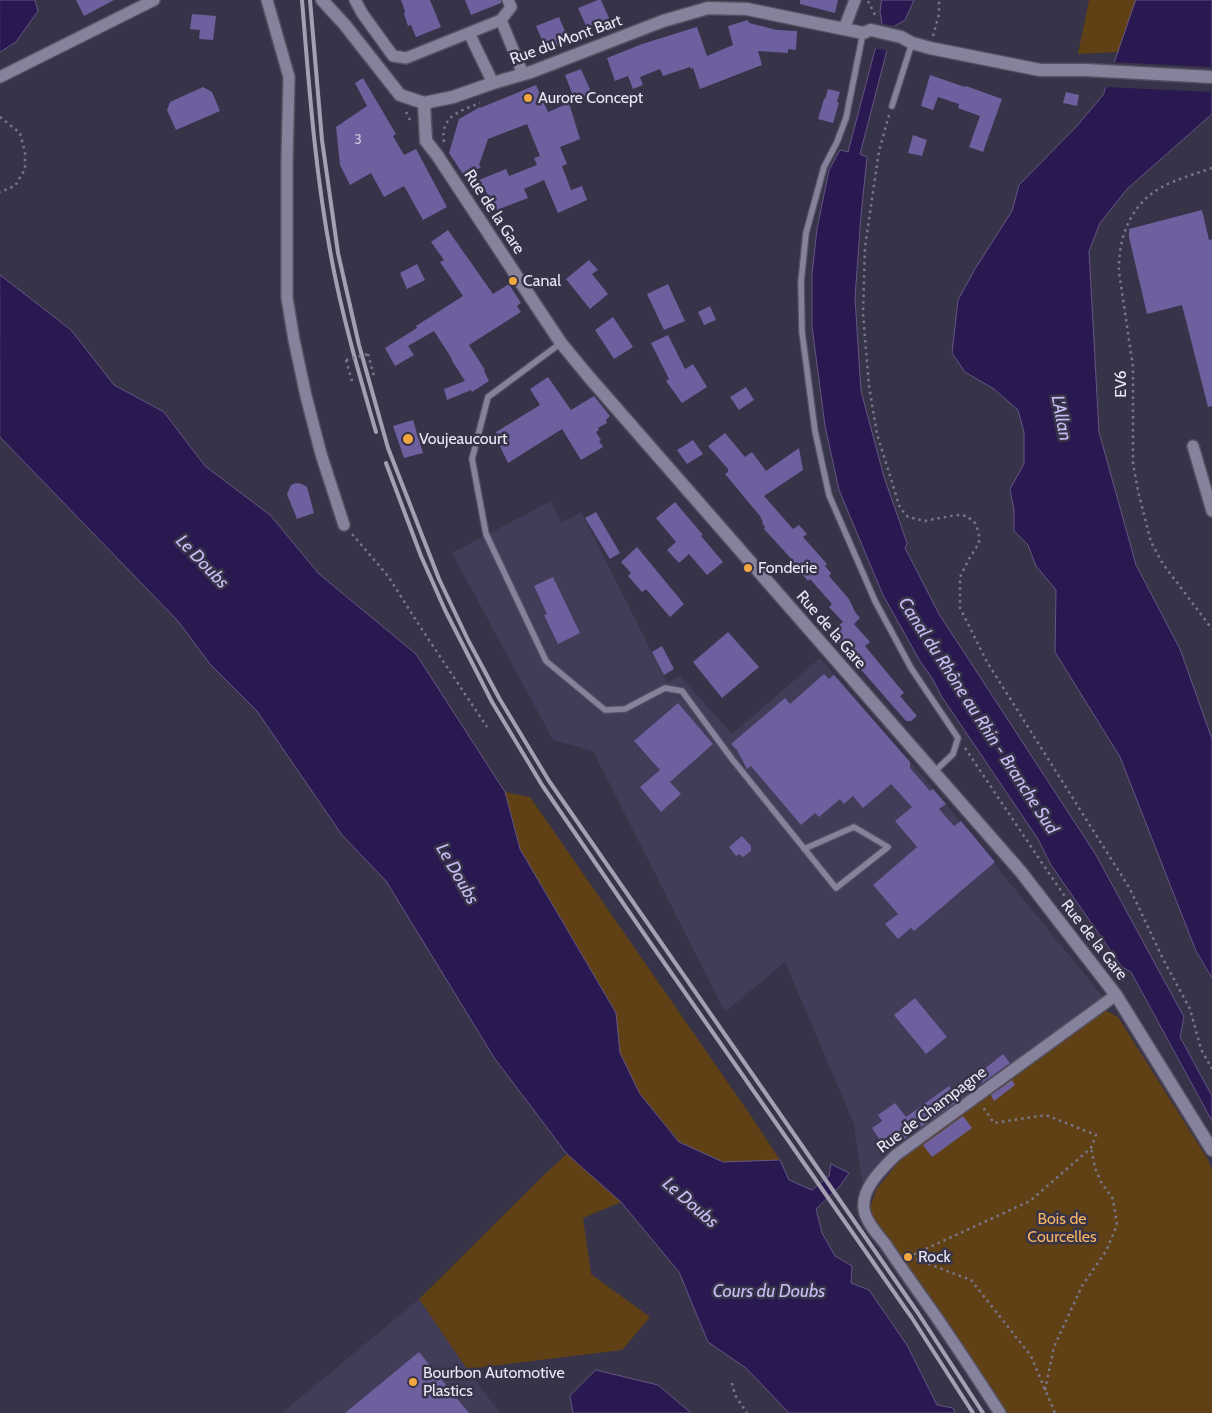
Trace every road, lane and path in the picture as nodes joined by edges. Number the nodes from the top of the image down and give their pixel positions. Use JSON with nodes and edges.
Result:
{"nodes":[{"id":1,"x":154,"y":0,"type":"edge"},
{"id":2,"x":267,"y":0,"type":"edge"},
{"id":3,"x":322,"y":0,"type":"edge"},
{"id":4,"x":355,"y":0,"type":"edge"},
{"id":5,"x":508,"y":0,"type":"edge"},
{"id":6,"x":855,"y":0,"type":"edge"},
{"id":7,"x":868,"y":0,"type":"edge"},
{"id":8,"x":939,"y":0,"type":"edge"},
{"id":9,"x":501,"y":20,"type":"junction"},
{"id":10,"x":871,"y":28,"type":"junction"},
{"id":11,"x":844,"y":29,"type":"junction"},
{"id":12,"x":469,"y":33,"type":"junction"},
{"id":13,"x":907,"y":40,"type":"junction"},
{"id":14,"x":930,"y":48,"type":"junction"},
{"id":15,"x":523,"y":74,"type":"junction"},
{"id":16,"x":0,"y":77,"type":"edge"},
{"id":17,"x":1212,"y":78,"type":"edge"},
{"id":18,"x":493,"y":83,"type":"junction"},
{"id":19,"x":424,"y":103,"type":"junction"},
{"id":20,"x":480,"y":103,"type":"dead end"},
{"id":21,"x":892,"y":106,"type":"joint"},
{"id":22,"x":0,"y":117,"type":"edge"},
{"id":23,"x":445,"y":150,"type":"dead end"},
{"id":24,"x":1212,"y":168,"type":"edge"},
{"id":25,"x":0,"y":192,"type":"edge"},
{"id":26,"x":562,"y":343,"type":"junction"},
{"id":27,"x":374,"y":376,"type":"dead end"},
{"id":28,"x":352,"y":381,"type":"dead end"},
{"id":29,"x":1193,"y":446,"type":"dead end"},
{"id":30,"x":1212,"y":511,"type":"edge"},
{"id":31,"x":344,"y":525,"type":"joint"},
{"id":32,"x":1212,"y":629,"type":"edge"},
{"id":33,"x":487,"y":726,"type":"dead end"},
{"id":34,"x":958,"y":738,"type":"junction"},
{"id":35,"x":934,"y":772,"type":"junction"},
{"id":36,"x":804,"y":849,"type":"junction"},
{"id":37,"x":1116,"y":995,"type":"junction"},
{"id":38,"x":1212,"y":1070,"type":"edge"},
{"id":39,"x":976,"y":1096,"type":"junction"},
{"id":40,"x":1091,"y":1148,"type":"junction"},
{"id":41,"x":1212,"y":1150,"type":"edge"},
{"id":42,"x":732,"y":1383,"type":"dead end"},
{"id":43,"x":1045,"y":1390,"type":"junction"},
{"id":44,"x":747,"y":1413,"type":"edge"},
{"id":45,"x":1000,"y":1413,"type":"edge"},
{"id":46,"x":1055,"y":1413,"type":"edge"}],
"edges":[{"from":1,"to":16,"type":"street"},
{"from":2,"to":31,"type":"street"},
{"from":3,"to":19,"type":"main road"},
{"from":4,"to":12,"type":"street"},
{"from":5,"to":9,"type":"street"},
{"from":6,"to":11,"type":"street"},
{"from":7,"to":10,"type":"path"},
{"from":8,"to":14,"type":"path"},
{"from":9,"to":12,"type":"street"},
{"from":9,"to":15,"type":"street"},
{"from":10,"to":11,"type":"main road","name":"Rue du Mont Bart"},
{"from":10,"to":13,"type":"main road","name":"Rue du Mont Bart","bridge":true},
{"from":10,"to":34,"type":"lane"},
{"from":11,"to":15,"type":"main road","name":"Rue du Mont Bart"},
{"from":12,"to":18,"type":"street"},
{"from":13,"to":14,"type":"main road","name":"Rue du Mont Bart"},
{"from":13,"to":21,"type":"lane"},
{"from":14,"to":17,"type":"main road","name":"Rue du Mont Bart"},
{"from":15,"to":18,"type":"main road","name":"Rue du Mont Bart"},
{"from":18,"to":19,"type":"main road","name":"Rue du Mont Bart"},
{"from":19,"to":26,"type":"main road","name":"Rue de la Gare"},
{"from":20,"to":23,"type":"path"},
{"from":21,"to":38,"type":"path"},
{"from":22,"to":25,"type":"path"},
{"from":24,"to":32,"type":"path","name":"EV6"},
{"from":26,"to":35,"type":"main road","name":"Rue de la Gare"},
{"from":26,"to":36,"type":"lane"},
{"from":27,"to":28,"type":"path","bridge":true},
{"from":29,"to":30,"type":"street"},
{"from":31,"to":33,"type":"path"},
{"from":34,"to":35,"type":"lane"},
{"from":34,"to":37,"type":"path"},
{"from":35,"to":37,"type":"main road","name":"Rue de la Gare"},
{"from":36,"to":36,"type":"lane"},
{"from":37,"to":39,"type":"street","name":"Rue de Champagne"},
{"from":37,"to":41,"type":"main road","name":"Rue de la Gare"},
{"from":39,"to":40,"type":"path"},
{"from":39,"to":45,"type":"street","name":"Rue de Champagne"},
{"from":40,"to":43,"type":"path"},
{"from":40,"to":43,"type":"path"},
{"from":42,"to":44,"type":"path"},
{"from":43,"to":46,"type":"path"}]}
